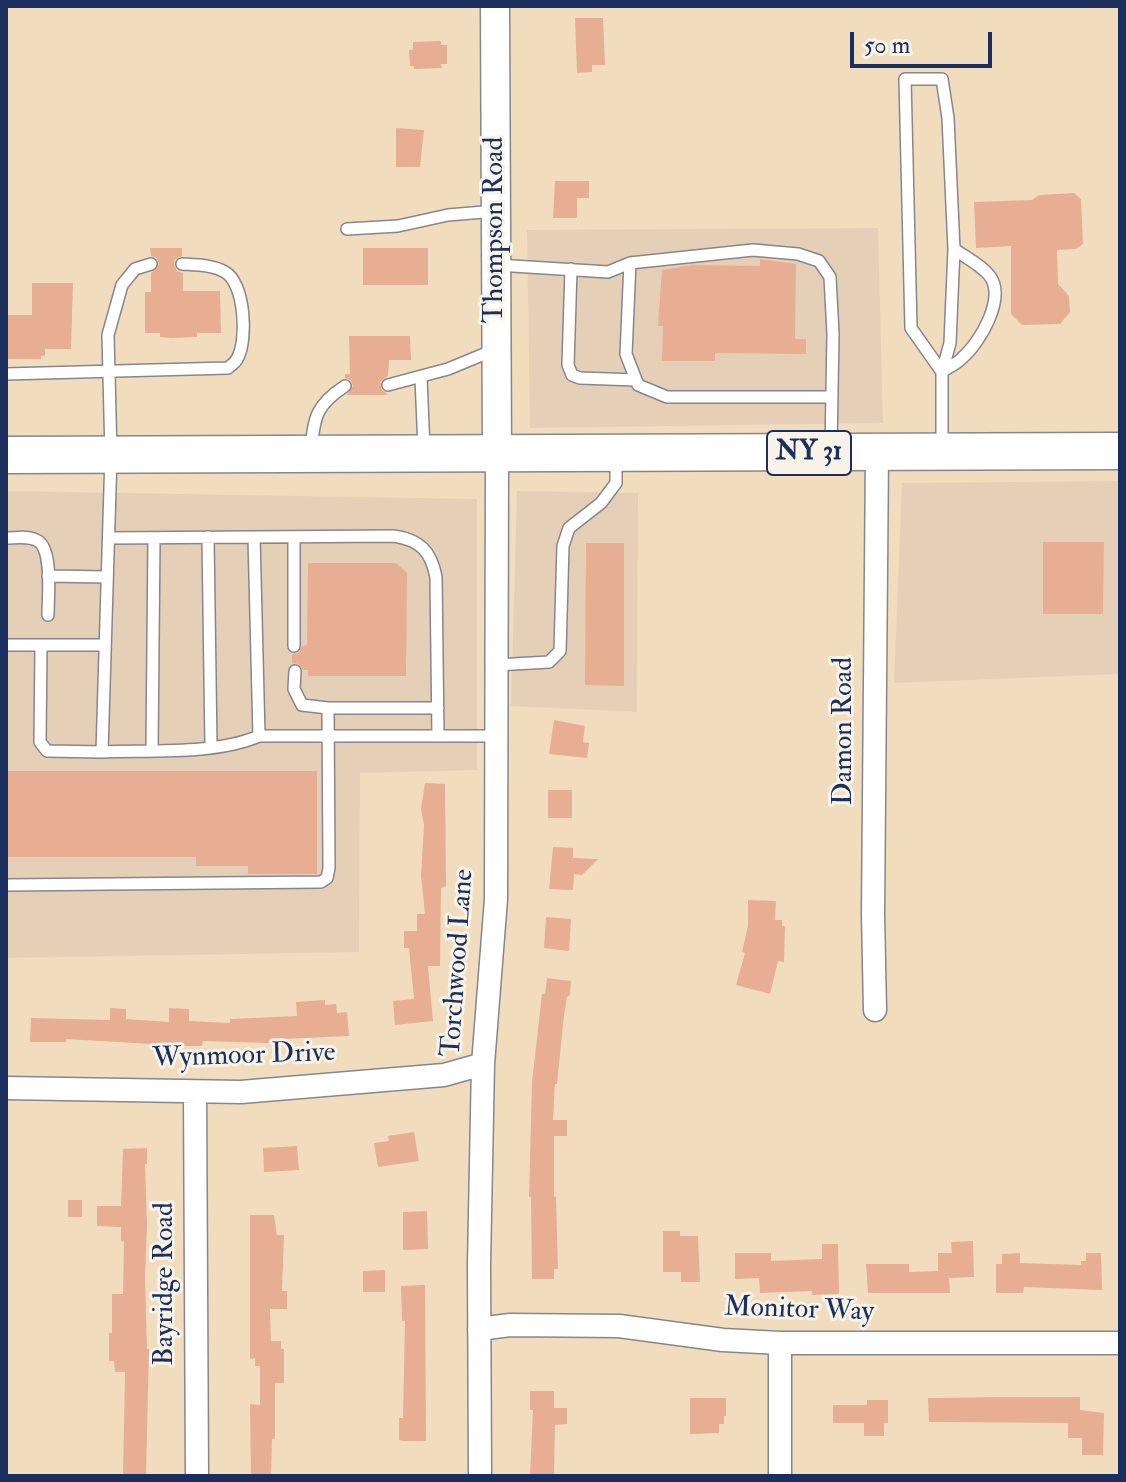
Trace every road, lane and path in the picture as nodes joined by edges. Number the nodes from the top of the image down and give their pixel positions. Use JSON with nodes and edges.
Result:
{"nodes":[{"id":1,"x":495,"y":6,"type":"edge"},
{"id":2,"x":496,"y":211,"type":"junction"},
{"id":3,"x":347,"y":229,"type":"dead end"},
{"id":4,"x":954,"y":249,"type":"junction"},
{"id":5,"x":630,"y":263,"type":"junction"},
{"id":6,"x":151,"y":264,"type":"dead end"},
{"id":7,"x":182,"y":264,"type":"dead end"},
{"id":8,"x":497,"y":265,"type":"junction"},
{"id":9,"x":571,"y":269,"type":"junction"},
{"id":10,"x":497,"y":349,"type":"junction"},
{"id":11,"x":109,"y":372,"type":"junction"},
{"id":12,"x":942,"y":372,"type":"junction"},
{"id":13,"x":6,"y":374,"type":"edge"},
{"id":14,"x":421,"y":378,"type":"junction"},
{"id":15,"x":636,"y":380,"type":"junction"},
{"id":16,"x":388,"y":385,"type":"dead end"},
{"id":17,"x":345,"y":386,"type":"dead end"},
{"id":18,"x":832,"y":397,"type":"junction"},
{"id":19,"x":1120,"y":451,"type":"edge"},
{"id":20,"x":942,"y":452,"type":"junction"},
{"id":21,"x":831,"y":453,"type":"junction"},
{"id":22,"x":877,"y":453,"type":"junction"},
{"id":23,"x":616,"y":454,"type":"junction"},
{"id":24,"x":6,"y":455,"type":"edge"},
{"id":25,"x":111,"y":455,"type":"junction"},
{"id":26,"x":311,"y":455,"type":"junction"},
{"id":27,"x":424,"y":455,"type":"junction"},
{"id":28,"x":497,"y":455,"type":"junction"},
{"id":29,"x":208,"y":537,"type":"junction"},
{"id":30,"x":254,"y":537,"type":"junction"},
{"id":31,"x":294,"y":537,"type":"junction"},
{"id":32,"x":6,"y":538,"type":"edge"},
{"id":33,"x":109,"y":538,"type":"junction"},
{"id":34,"x":154,"y":538,"type":"junction"},
{"id":35,"x":48,"y":576,"type":"junction"},
{"id":36,"x":107,"y":577,"type":"junction"},
{"id":37,"x":48,"y":615,"type":"dead end"},
{"id":38,"x":6,"y":645,"type":"edge"},
{"id":39,"x":41,"y":645,"type":"junction"},
{"id":40,"x":105,"y":645,"type":"junction"},
{"id":41,"x":294,"y":646,"type":"dead end"},
{"id":42,"x":496,"y":665,"type":"junction"},
{"id":43,"x":295,"y":671,"type":"dead end"},
{"id":44,"x":328,"y":708,"type":"junction"},
{"id":45,"x":438,"y":708,"type":"junction"},
{"id":46,"x":328,"y":735,"type":"junction"},
{"id":47,"x":259,"y":736,"type":"junction"},
{"id":48,"x":438,"y":736,"type":"junction"},
{"id":49,"x":496,"y":736,"type":"junction"},
{"id":50,"x":211,"y":747,"type":"junction"},
{"id":51,"x":152,"y":749,"type":"junction"},
{"id":52,"x":102,"y":752,"type":"junction"},
{"id":53,"x":6,"y":885,"type":"edge"},
{"id":54,"x":875,"y":1010,"type":"dead end"},
{"id":55,"x":483,"y":1064,"type":"junction"},
{"id":56,"x":6,"y":1088,"type":"edge"},
{"id":57,"x":195,"y":1092,"type":"junction"},
{"id":58,"x":479,"y":1329,"type":"junction"},
{"id":59,"x":780,"y":1343,"type":"junction"},
{"id":60,"x":1118,"y":1343,"type":"dead end"},
{"id":61,"x":197,"y":1476,"type":"edge"},
{"id":62,"x":480,"y":1476,"type":"edge"},
{"id":63,"x":780,"y":1476,"type":"edge"}],
"edges":[{"from":1,"to":2,"type":"street","name":"Thompson Road"},
{"from":2,"to":3,"type":"lane"},
{"from":2,"to":8,"type":"street","name":"Thompson Road"},
{"from":4,"to":12,"type":"lane"},
{"from":4,"to":12,"type":"lane"},
{"from":4,"to":12,"type":"lane"},
{"from":5,"to":9,"type":"lane"},
{"from":5,"to":15,"type":"lane"},
{"from":5,"to":18,"type":"lane"},
{"from":6,"to":11,"type":"lane"},
{"from":7,"to":11,"type":"lane"},
{"from":8,"to":9,"type":"lane"},
{"from":8,"to":10,"type":"street","name":"Thompson Road"},
{"from":9,"to":15,"type":"lane"},
{"from":10,"to":14,"type":"lane"},
{"from":10,"to":28,"type":"street","name":"Thompson Road"},
{"from":11,"to":13,"type":"lane"},
{"from":11,"to":25,"type":"lane"},
{"from":12,"to":20,"type":"lane"},
{"from":14,"to":16,"type":"lane"},
{"from":14,"to":27,"type":"lane"},
{"from":15,"to":18,"type":"lane"},
{"from":17,"to":26,"type":"lane"},
{"from":18,"to":21,"type":"lane"},
{"from":19,"to":20,"type":"main road","number":"NY 31"},
{"from":20,"to":22,"type":"main road","number":"NY 31"},
{"from":21,"to":22,"type":"main road","number":"NY 31"},
{"from":21,"to":23,"type":"main road","number":"NY 31"},
{"from":22,"to":54,"type":"street","name":"Damon Road"},
{"from":23,"to":28,"type":"main road","number":"NY 31"},
{"from":23,"to":42,"type":"lane"},
{"from":24,"to":25,"type":"main road","number":"NY 31"},
{"from":25,"to":26,"type":"main road","number":"NY 31"},
{"from":25,"to":33,"type":"lane"},
{"from":26,"to":27,"type":"main road","number":"NY 31"},
{"from":27,"to":28,"type":"main road","number":"NY 31"},
{"from":28,"to":42,"type":"street","name":"Torchwood Lane"},
{"from":29,"to":30,"type":"lane"},
{"from":29,"to":34,"type":"lane"},
{"from":29,"to":50,"type":"lane"},
{"from":30,"to":31,"type":"lane"},
{"from":30,"to":47,"type":"lane"},
{"from":31,"to":41,"type":"lane"},
{"from":31,"to":45,"type":"lane"},
{"from":32,"to":35,"type":"lane"},
{"from":33,"to":34,"type":"lane"},
{"from":33,"to":36,"type":"lane"},
{"from":34,"to":51,"type":"lane"},
{"from":35,"to":36,"type":"lane"},
{"from":35,"to":37,"type":"lane"},
{"from":36,"to":40,"type":"lane"},
{"from":38,"to":39,"type":"lane"},
{"from":39,"to":40,"type":"lane"},
{"from":39,"to":52,"type":"lane"},
{"from":40,"to":52,"type":"lane"},
{"from":42,"to":49,"type":"street","name":"Torchwood Lane"},
{"from":43,"to":44,"type":"lane"},
{"from":44,"to":45,"type":"lane"},
{"from":44,"to":46,"type":"lane"},
{"from":45,"to":48,"type":"lane"},
{"from":46,"to":47,"type":"lane"},
{"from":46,"to":48,"type":"lane"},
{"from":46,"to":53,"type":"lane"},
{"from":47,"to":50,"type":"lane"},
{"from":48,"to":49,"type":"lane"},
{"from":49,"to":55,"type":"street","name":"Torchwood Lane"},
{"from":50,"to":51,"type":"lane"},
{"from":51,"to":52,"type":"lane"},
{"from":55,"to":57,"type":"street","name":"Wynmoor Drive"},
{"from":55,"to":58,"type":"street","name":"Torchwood Lane"},
{"from":56,"to":57,"type":"street","name":"Wynmoor Drive"},
{"from":57,"to":61,"type":"street","name":"Bayridge Road"},
{"from":58,"to":59,"type":"street","name":"Monitor Way"},
{"from":58,"to":62,"type":"street","name":"Torchwood Lane"},
{"from":59,"to":60,"type":"street","name":"Monitor Way"},
{"from":59,"to":63,"type":"street"}]}
